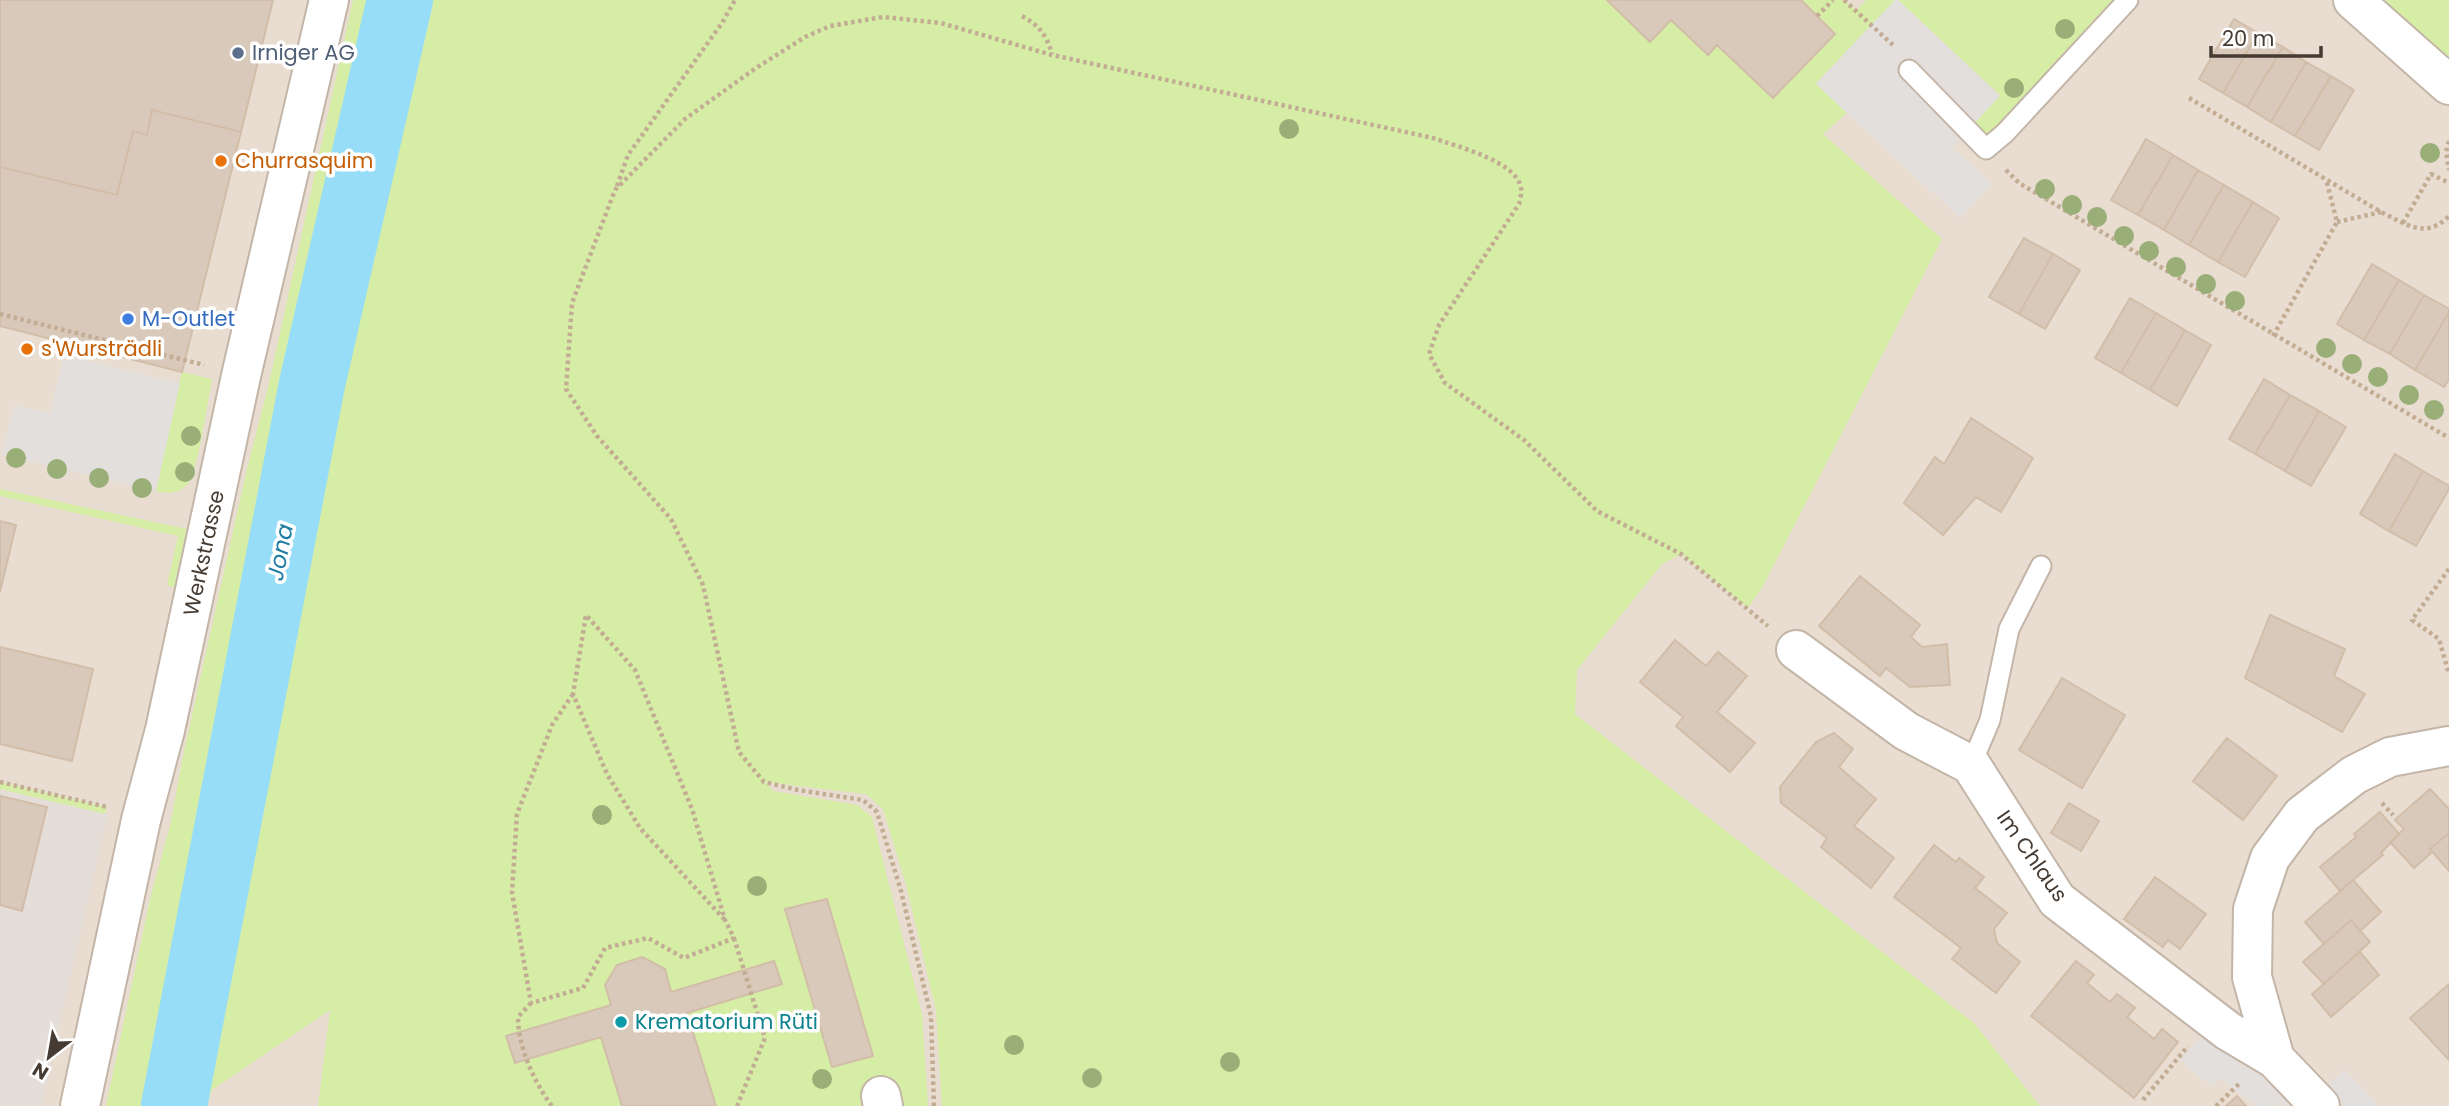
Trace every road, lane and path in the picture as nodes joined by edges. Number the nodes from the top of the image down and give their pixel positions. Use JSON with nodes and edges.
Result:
{"nodes":[{"id":1,"x":329,"y":0,"type":"edge"},
{"id":2,"x":735,"y":0,"type":"edge"},
{"id":3,"x":1833,"y":0,"type":"edge"},
{"id":4,"x":1844,"y":0,"type":"edge"},
{"id":5,"x":2128,"y":0,"type":"edge"},
{"id":6,"x":2353,"y":0,"type":"edge"},
{"id":7,"x":1022,"y":16,"type":"dead end"},
{"id":8,"x":1817,"y":16,"type":"dead end"},
{"id":9,"x":1052,"y":55,"type":"junction"},
{"id":10,"x":1909,"y":70,"type":"joint"},
{"id":11,"x":2449,"y":86,"type":"edge"},
{"id":12,"x":2189,"y":98,"type":"dead end"},
{"id":13,"x":2449,"y":141,"type":"edge"},
{"id":14,"x":1986,"y":149,"type":"junction"},
{"id":15,"x":2449,"y":170,"type":"edge"},
{"id":16,"x":2325,"y":178,"type":"junction"},
{"id":17,"x":2449,"y":183,"type":"edge"},
{"id":18,"x":615,"y":190,"type":"junction"},
{"id":19,"x":2381,"y":212,"type":"junction"},
{"id":20,"x":2449,"y":216,"type":"edge"},
{"id":21,"x":2337,"y":222,"type":"junction"},
{"id":22,"x":2403,"y":222,"type":"junction"},
{"id":23,"x":0,"y":314,"type":"edge"},
{"id":24,"x":2273,"y":335,"type":"junction"},
{"id":25,"x":241,"y":376,"type":"junction"},
{"id":26,"x":2449,"y":438,"type":"edge"},
{"id":27,"x":2041,"y":566,"type":"dead end"},
{"id":28,"x":2449,"y":569,"type":"edge"},
{"id":29,"x":1796,"y":650,"type":"joint"},
{"id":30,"x":2449,"y":674,"type":"edge"},
{"id":31,"x":573,"y":694,"type":"junction"},
{"id":32,"x":2449,"y":746,"type":"edge"},
{"id":33,"x":1971,"y":765,"type":"junction"},
{"id":34,"x":0,"y":782,"type":"edge"},
{"id":35,"x":141,"y":820,"type":"junction"},
{"id":36,"x":725,"y":920,"type":"junction"},
{"id":37,"x":734,"y":938,"type":"junction"},
{"id":38,"x":531,"y":1003,"type":"junction"},
{"id":39,"x":2211,"y":1018,"type":"junction"},
{"id":40,"x":2275,"y":1059,"type":"junction"},
{"id":41,"x":2143,"y":1100,"type":"dead end"},
{"id":42,"x":80,"y":1106,"type":"edge"},
{"id":43,"x":552,"y":1106,"type":"edge"},
{"id":44,"x":737,"y":1106,"type":"edge"},
{"id":45,"x":934,"y":1106,"type":"edge"},
{"id":46,"x":2320,"y":1106,"type":"edge"}],
"edges":[{"from":1,"to":25,"type":"street","name":"Werkstrasse"},
{"from":2,"to":18,"type":"path"},
{"from":3,"to":8,"type":"path"},
{"from":4,"to":10,"type":"path"},
{"from":5,"to":14,"type":"lane"},
{"from":6,"to":11,"type":"street"},
{"from":7,"to":9,"type":"path"},
{"from":9,"to":18,"type":"path"},
{"from":9,"to":29,"type":"path"},
{"from":10,"to":14,"type":"lane"},
{"from":12,"to":16,"type":"path"},
{"from":13,"to":15,"type":"path"},
{"from":14,"to":24,"type":"path"},
{"from":16,"to":19,"type":"path"},
{"from":16,"to":21,"type":"path"},
{"from":17,"to":22,"type":"path"},
{"from":18,"to":45,"type":"path"},
{"from":19,"to":21,"type":"path"},
{"from":19,"to":22,"type":"path"},
{"from":20,"to":22,"type":"path"},
{"from":21,"to":24,"type":"path"},
{"from":23,"to":25,"type":"path"},
{"from":24,"to":26,"type":"path"},
{"from":25,"to":35,"type":"street","name":"Werkstrasse"},
{"from":27,"to":33,"type":"lane"},
{"from":28,"to":30,"type":"path"},
{"from":29,"to":33,"type":"street","name":"Im Chlaus"},
{"from":31,"to":36,"type":"path"},
{"from":31,"to":36,"type":"path"},
{"from":31,"to":38,"type":"path"},
{"from":32,"to":40,"type":"street"},
{"from":33,"to":39,"type":"street","name":"Im Chlaus"},
{"from":34,"to":35,"type":"path"},
{"from":35,"to":42,"type":"street","name":"Werkstrasse"},
{"from":36,"to":37,"type":"path"},
{"from":37,"to":38,"type":"path"},
{"from":37,"to":44,"type":"path"},
{"from":38,"to":43,"type":"path"},
{"from":39,"to":40,"type":"street","name":"Im Chlaus"},
{"from":39,"to":41,"type":"path"},
{"from":40,"to":46,"type":"street"}]}
